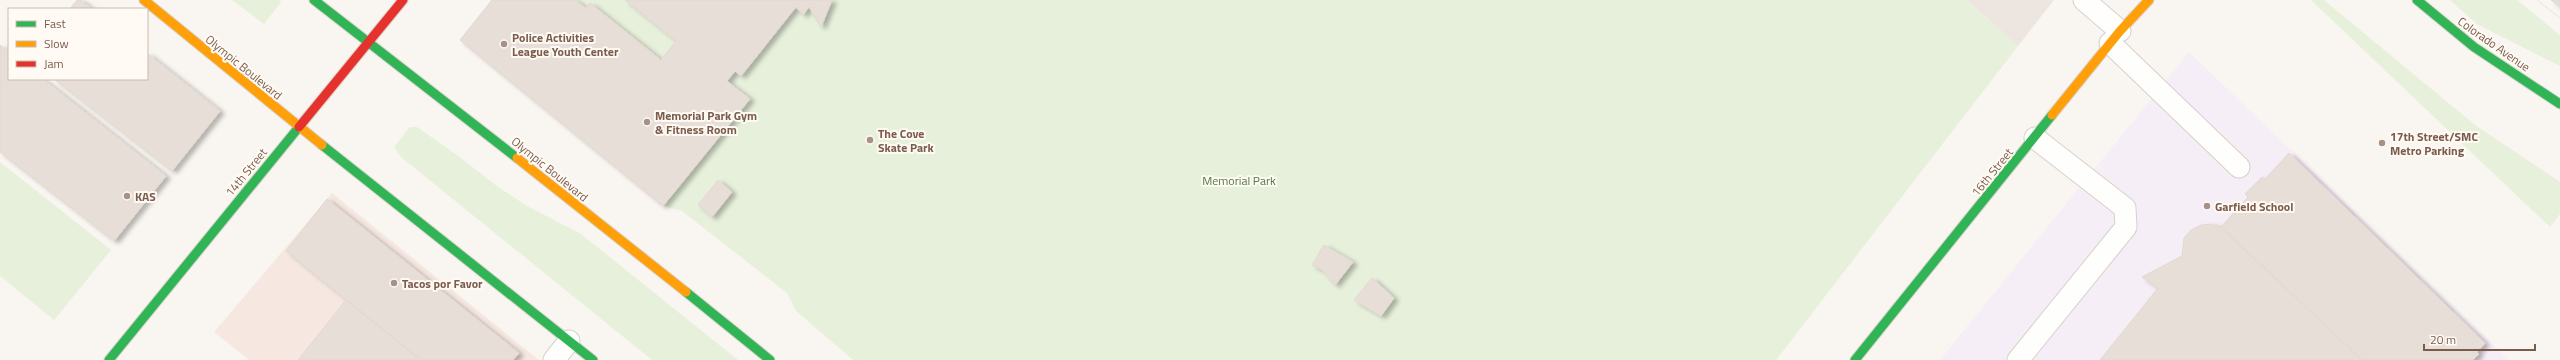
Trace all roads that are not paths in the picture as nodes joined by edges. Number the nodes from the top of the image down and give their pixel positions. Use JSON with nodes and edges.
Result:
{"nodes":[{"id":1,"x":144,"y":0,"type":"edge"},
{"id":2,"x":314,"y":0,"type":"edge"},
{"id":3,"x":403,"y":0,"type":"edge"},
{"id":4,"x":2084,"y":0,"type":"edge"},
{"id":5,"x":2149,"y":0,"type":"edge"},
{"id":6,"x":2417,"y":0,"type":"edge"},
{"id":7,"x":2115,"y":37,"type":"junction"},
{"id":8,"x":368,"y":43,"type":"junction"},
{"id":9,"x":2560,"y":104,"type":"edge"},
{"id":10,"x":298,"y":126,"type":"junction"},
{"id":11,"x":2035,"y":138,"type":"junction"},
{"id":12,"x":2239,"y":166,"type":"dead end"},
{"id":13,"x":569,"y":341,"type":"junction"},
{"id":14,"x":109,"y":360,"type":"edge"},
{"id":15,"x":554,"y":360,"type":"edge"},
{"id":16,"x":593,"y":360,"type":"edge"},
{"id":17,"x":770,"y":360,"type":"edge"},
{"id":18,"x":1855,"y":360,"type":"edge"},
{"id":19,"x":2018,"y":360,"type":"edge"}],
"edges":[{"from":1,"to":10,"type":"main road","name":"Olympic Boulevard"},
{"from":2,"to":8,"type":"main road","name":"Olympic Boulevard"},
{"from":3,"to":8,"type":"main road","name":"14th Street"},
{"from":4,"to":7,"type":"lane"},
{"from":5,"to":7,"type":"main road","name":"16th Street"},
{"from":6,"to":9,"type":"main road","name":"Colorado Avenue"},
{"from":7,"to":11,"type":"main road","name":"16th Street"},
{"from":7,"to":12,"type":"lane"},
{"from":8,"to":10,"type":"main road","name":"14th Street"},
{"from":8,"to":17,"type":"main road","name":"Olympic Boulevard"},
{"from":10,"to":13,"type":"main road","name":"Olympic Boulevard"},
{"from":10,"to":14,"type":"main road","name":"14th Street"},
{"from":11,"to":18,"type":"main road","name":"16th Street"},
{"from":11,"to":19,"type":"lane"},
{"from":13,"to":15,"type":"lane"},
{"from":13,"to":16,"type":"main road","name":"Olympic Boulevard"}]}
